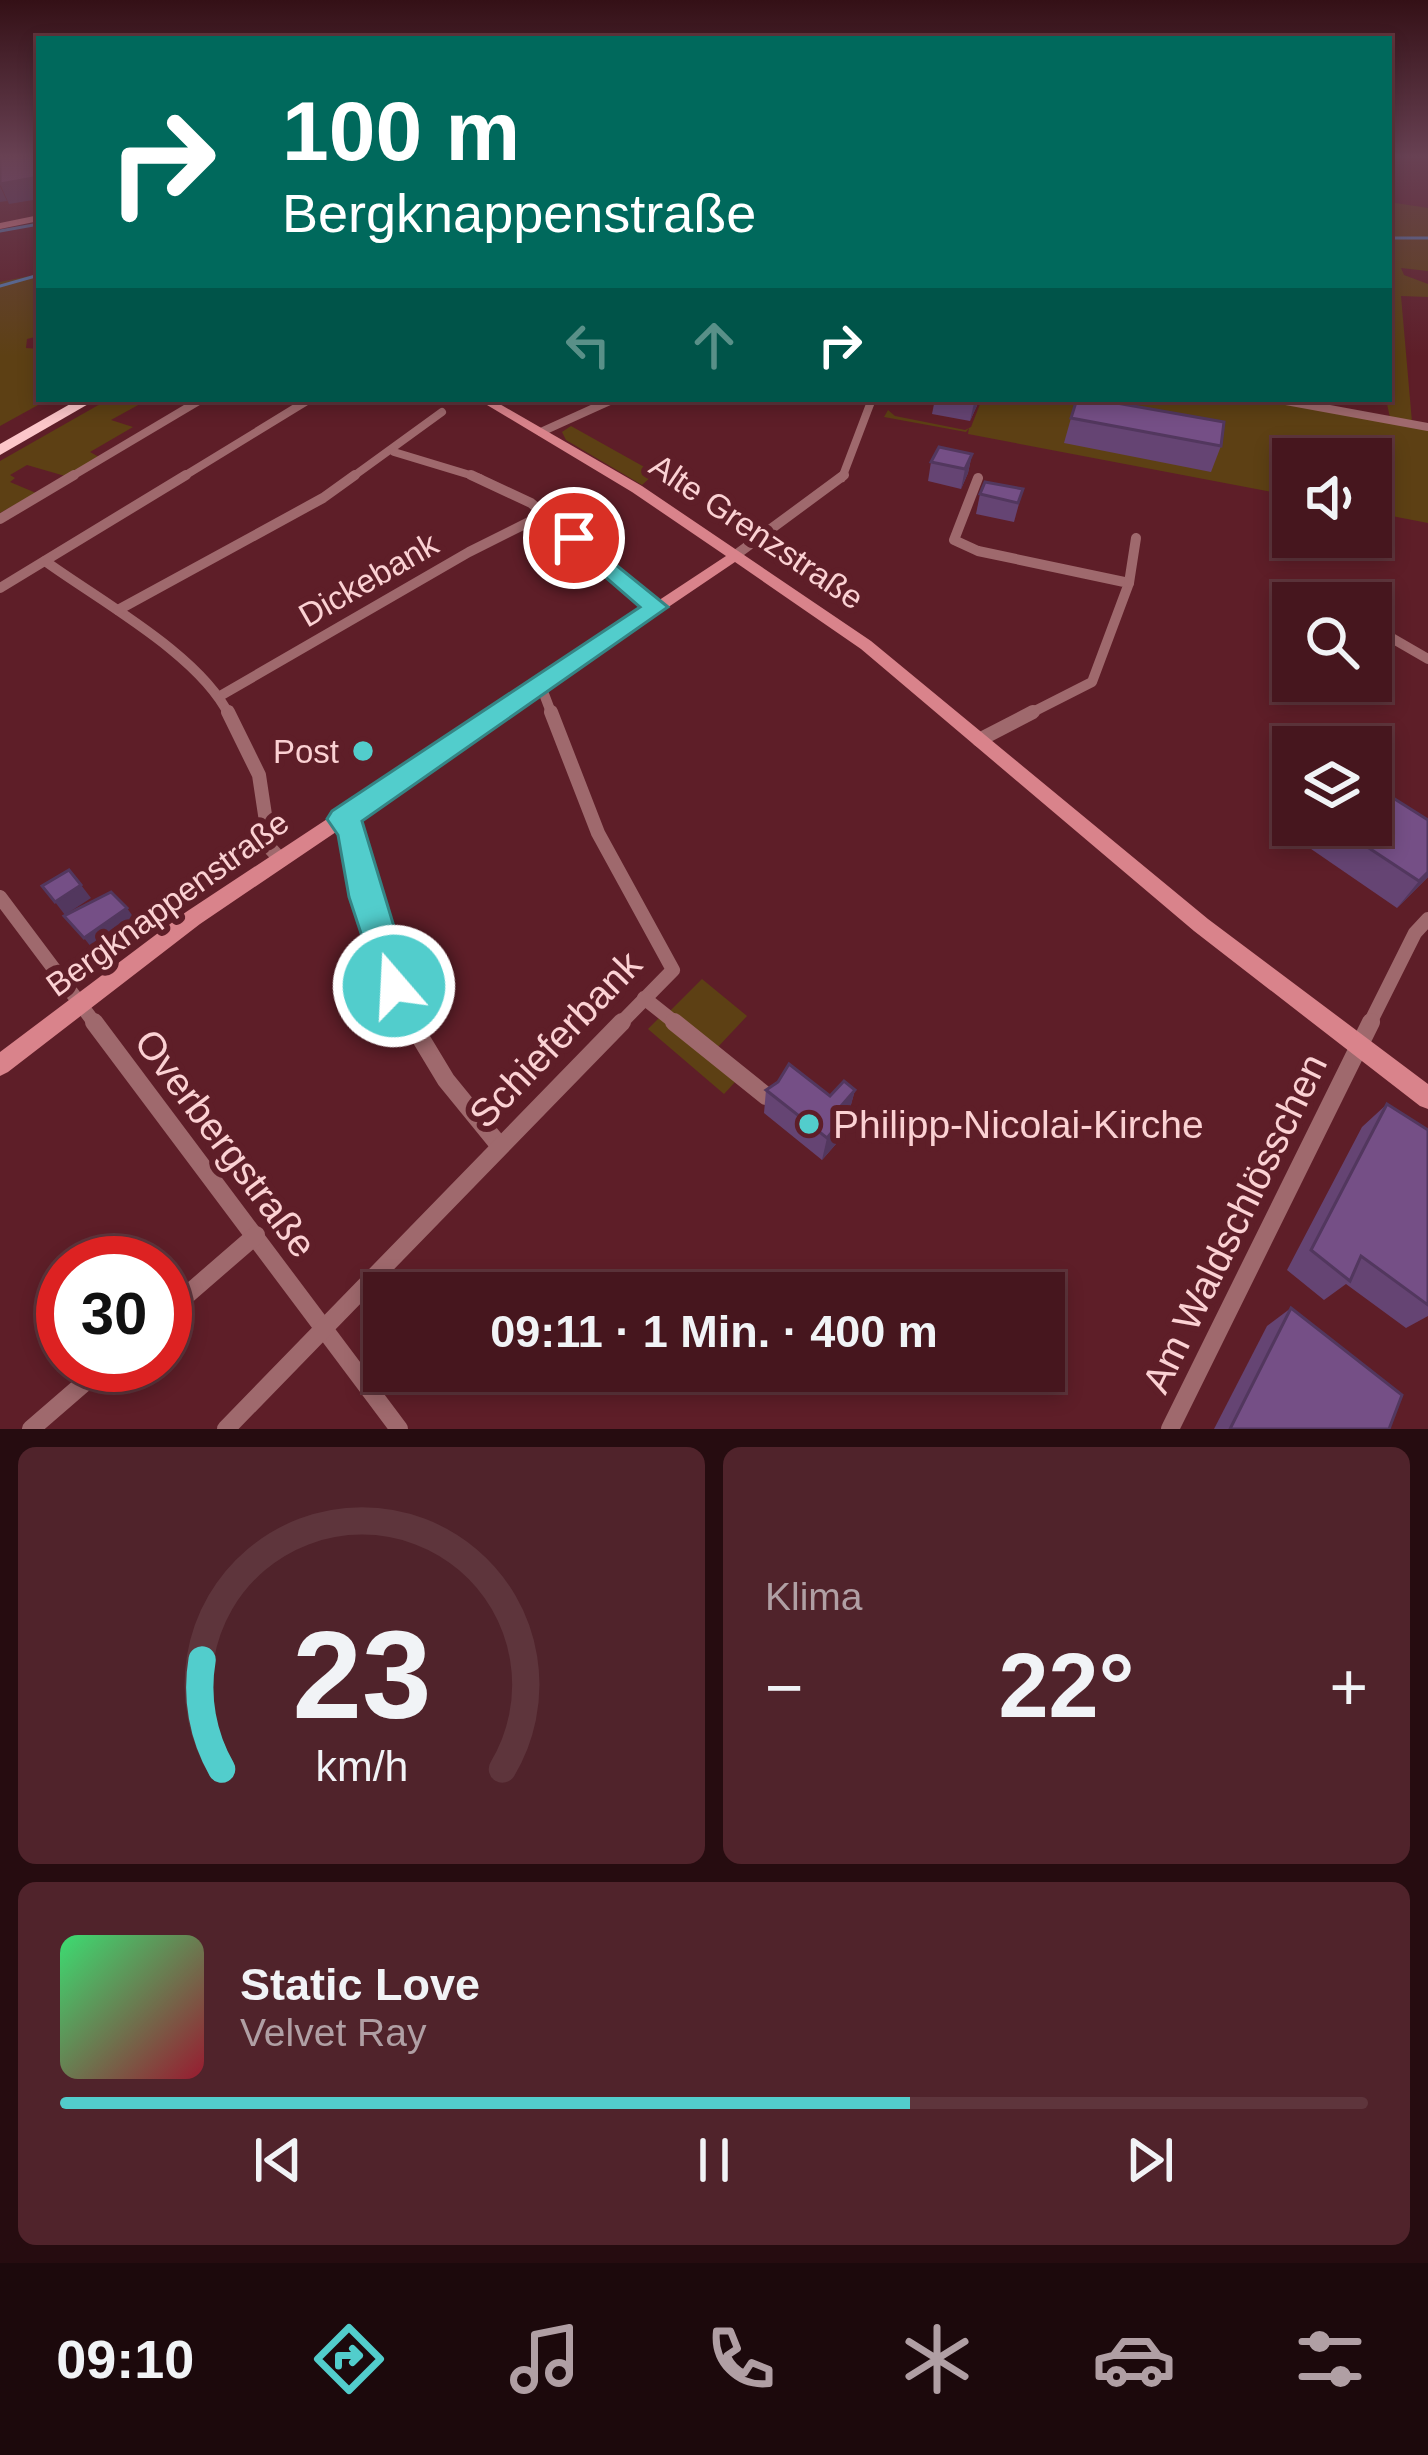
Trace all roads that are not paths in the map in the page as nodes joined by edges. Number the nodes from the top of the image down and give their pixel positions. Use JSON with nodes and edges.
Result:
{"nodes":[{"id":1,"x":62,"y":402,"type":"edge"},
{"id":2,"x":85,"y":402,"type":"edge"},
{"id":3,"x":197,"y":402,"type":"edge"},
{"id":4,"x":305,"y":402,"type":"edge"},
{"id":5,"x":488,"y":402,"type":"edge"},
{"id":6,"x":607,"y":402,"type":"edge"},
{"id":7,"x":871,"y":402,"type":"edge"},
{"id":8,"x":1291,"y":402,"type":"edge"},
{"id":9,"x":442,"y":412,"type":"dead end"},
{"id":10,"x":1428,"y":427,"type":"edge"},
{"id":11,"x":541,"y":432,"type":"junction"},
{"id":12,"x":0,"y":436,"type":"edge"},
{"id":13,"x":0,"y":450,"type":"edge"},
{"id":14,"x":394,"y":452,"type":"junction"},
{"id":15,"x":978,"y":478,"type":"dead end"},
{"id":16,"x":545,"y":514,"type":"junction"},
{"id":17,"x":0,"y":519,"type":"edge"},
{"id":18,"x":1136,"y":538,"type":"dead end"},
{"id":19,"x":733,"y":556,"type":"junction"},
{"id":20,"x":45,"y":561,"type":"junction"},
{"id":21,"x":1129,"y":583,"type":"junction"},
{"id":22,"x":0,"y":588,"type":"edge"},
{"id":23,"x":656,"y":607,"type":"junction"},
{"id":24,"x":118,"y":610,"type":"junction"},
{"id":25,"x":1392,"y":638,"type":"edge"},
{"id":26,"x":1428,"y":658,"type":"edge"},
{"id":27,"x":542,"y":686,"type":"junction"},
{"id":28,"x":220,"y":696,"type":"junction"},
{"id":29,"x":979,"y":740,"type":"junction"},
{"id":30,"x":342,"y":819,"type":"junction"},
{"id":31,"x":280,"y":860,"type":"junction"},
{"id":32,"x":0,"y":897,"type":"edge"},
{"id":33,"x":1428,"y":919,"type":"edge"},
{"id":34,"x":644,"y":998,"type":"junction"},
{"id":35,"x":79,"y":1005,"type":"junction"},
{"id":36,"x":1357,"y":1046,"type":"junction"},
{"id":37,"x":0,"y":1065,"type":"edge"},
{"id":38,"x":766,"y":1096,"type":"edge"},
{"id":39,"x":1428,"y":1097,"type":"edge"},
{"id":40,"x":499,"y":1145,"type":"junction"},
{"id":41,"x":256,"y":1235,"type":"junction"},
{"id":42,"x":192,"y":1290,"type":"edge"},
{"id":43,"x":321,"y":1328,"type":"junction"},
{"id":44,"x":74,"y":1392,"type":"edge"},
{"id":45,"x":31,"y":1429,"type":"edge"},
{"id":46,"x":226,"y":1429,"type":"edge"},
{"id":47,"x":399,"y":1429,"type":"edge"},
{"id":48,"x":1170,"y":1429,"type":"edge"}],
"edges":[{"from":1,"to":12,"type":"highway"},
{"from":2,"to":13,"type":"highway"},
{"from":3,"to":17,"type":"street"},
{"from":4,"to":20,"type":"street"},
{"from":5,"to":11,"type":"street","name":"Alte Grenzstraße"},
{"from":6,"to":11,"type":"street"},
{"from":7,"to":19,"type":"street"},
{"from":8,"to":10,"type":"street"},
{"from":9,"to":14,"type":"street"},
{"from":11,"to":19,"type":"street","name":"Alte Grenzstraße"},
{"from":14,"to":16,"type":"street"},
{"from":14,"to":24,"type":"street"},
{"from":15,"to":21,"type":"street"},
{"from":16,"to":23,"type":"street"},
{"from":16,"to":28,"type":"street","name":"Dickebank"},
{"from":18,"to":21,"type":"street"},
{"from":19,"to":23,"type":"street","name":"Bergknappenstraße"},
{"from":19,"to":29,"type":"street","name":"Alte Grenzstraße"},
{"from":20,"to":22,"type":"street"},
{"from":20,"to":24,"type":"street"},
{"from":21,"to":29,"type":"street"},
{"from":23,"to":27,"type":"street","name":"Bergknappenstraße"},
{"from":24,"to":28,"type":"street"},
{"from":25,"to":26,"type":"street"},
{"from":27,"to":30,"type":"street","name":"Bergknappenstraße"},
{"from":27,"to":34,"type":"street","name":"Schieferbank"},
{"from":28,"to":31,"type":"street"},
{"from":29,"to":36,"type":"street","name":"Alte Grenzstraße"},
{"from":30,"to":31,"type":"street","name":"Bergknappenstraße"},
{"from":30,"to":40,"type":"street"},
{"from":31,"to":35,"type":"street","name":"Bergknappenstraße"},
{"from":32,"to":35,"type":"street","name":"Overbergstraße"},
{"from":33,"to":36,"type":"street"},
{"from":34,"to":38,"type":"street"},
{"from":34,"to":40,"type":"street","name":"Schieferbank"},
{"from":35,"to":37,"type":"street","name":"Bergknappenstraße"},
{"from":35,"to":41,"type":"street","name":"Overbergstraße"},
{"from":36,"to":39,"type":"street","name":"Alte Grenzstraße"},
{"from":36,"to":48,"type":"street","name":"Am Waldschlösschen"},
{"from":40,"to":43,"type":"street","name":"Schieferbank"},
{"from":41,"to":42,"type":"street"},
{"from":41,"to":43,"type":"street","name":"Overbergstraße"},
{"from":43,"to":46,"type":"street","name":"Schieferbank"},
{"from":43,"to":47,"type":"street","name":"Overbergstraße"},
{"from":44,"to":45,"type":"street"}]}
